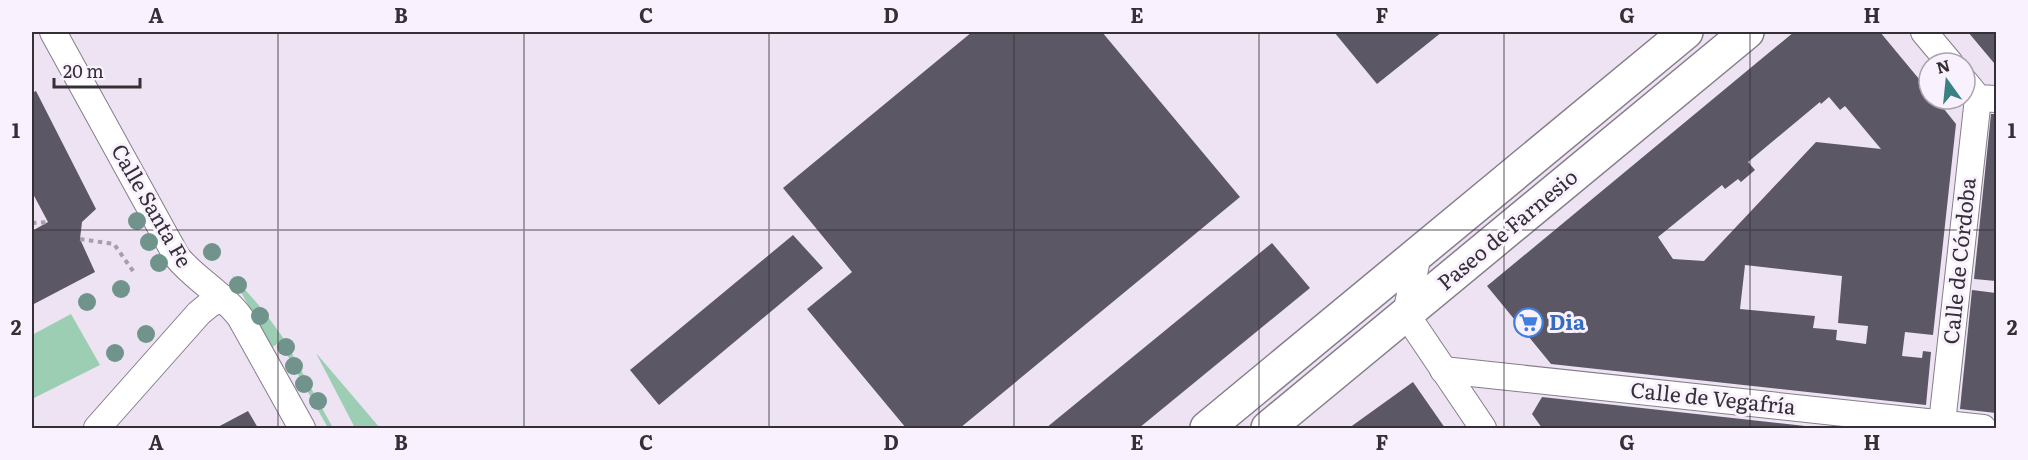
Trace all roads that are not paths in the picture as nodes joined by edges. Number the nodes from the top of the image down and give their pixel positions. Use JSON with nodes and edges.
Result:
{"nodes":[{"id":1,"x":53,"y":32,"type":"edge"},
{"id":2,"x":1686,"y":32,"type":"edge"},
{"id":3,"x":1747,"y":32,"type":"edge"},
{"id":4,"x":1924,"y":32,"type":"edge"},
{"id":5,"x":1940,"y":51,"type":"edge"},
{"id":6,"x":1980,"y":93,"type":"edge"},
{"id":7,"x":1418,"y":254,"type":"junction"},
{"id":8,"x":223,"y":298,"type":"junction"},
{"id":9,"x":1406,"y":314,"type":"junction"},
{"id":10,"x":1443,"y":370,"type":"junction"},
{"id":11,"x":1942,"y":423,"type":"junction"},
{"id":12,"x":99,"y":428,"type":"edge"},
{"id":13,"x":302,"y":429,"type":"edge"},
{"id":14,"x":1208,"y":429,"type":"edge"},
{"id":15,"x":1268,"y":429,"type":"edge"},
{"id":16,"x":1484,"y":429,"type":"edge"},
{"id":17,"x":1983,"y":429,"type":"edge"}],
"edges":[{"from":1,"to":8,"type":"street","name":"Calle Santa Fe"},
{"from":2,"to":7,"type":"main road","name":"Paseo de Farnesio"},
{"from":3,"to":9,"type":"main road","name":"Paseo de Farnesio"},
{"from":4,"to":5,"type":"street"},
{"from":6,"to":11,"type":"street","name":"Calle de Córdoba"},
{"from":7,"to":9,"type":"street"},
{"from":7,"to":14,"type":"main road","name":"Paseo de Farnesio"},
{"from":8,"to":12,"type":"street"},
{"from":8,"to":13,"type":"street","name":"Calle Santa Fe"},
{"from":9,"to":10,"type":"street"},
{"from":9,"to":15,"type":"main road","name":"Paseo de Farnesio"},
{"from":10,"to":11,"type":"street","name":"Calle de Vegafría"},
{"from":10,"to":16,"type":"street"},
{"from":11,"to":17,"type":"street","name":"Calle de Vegafría"}]}
